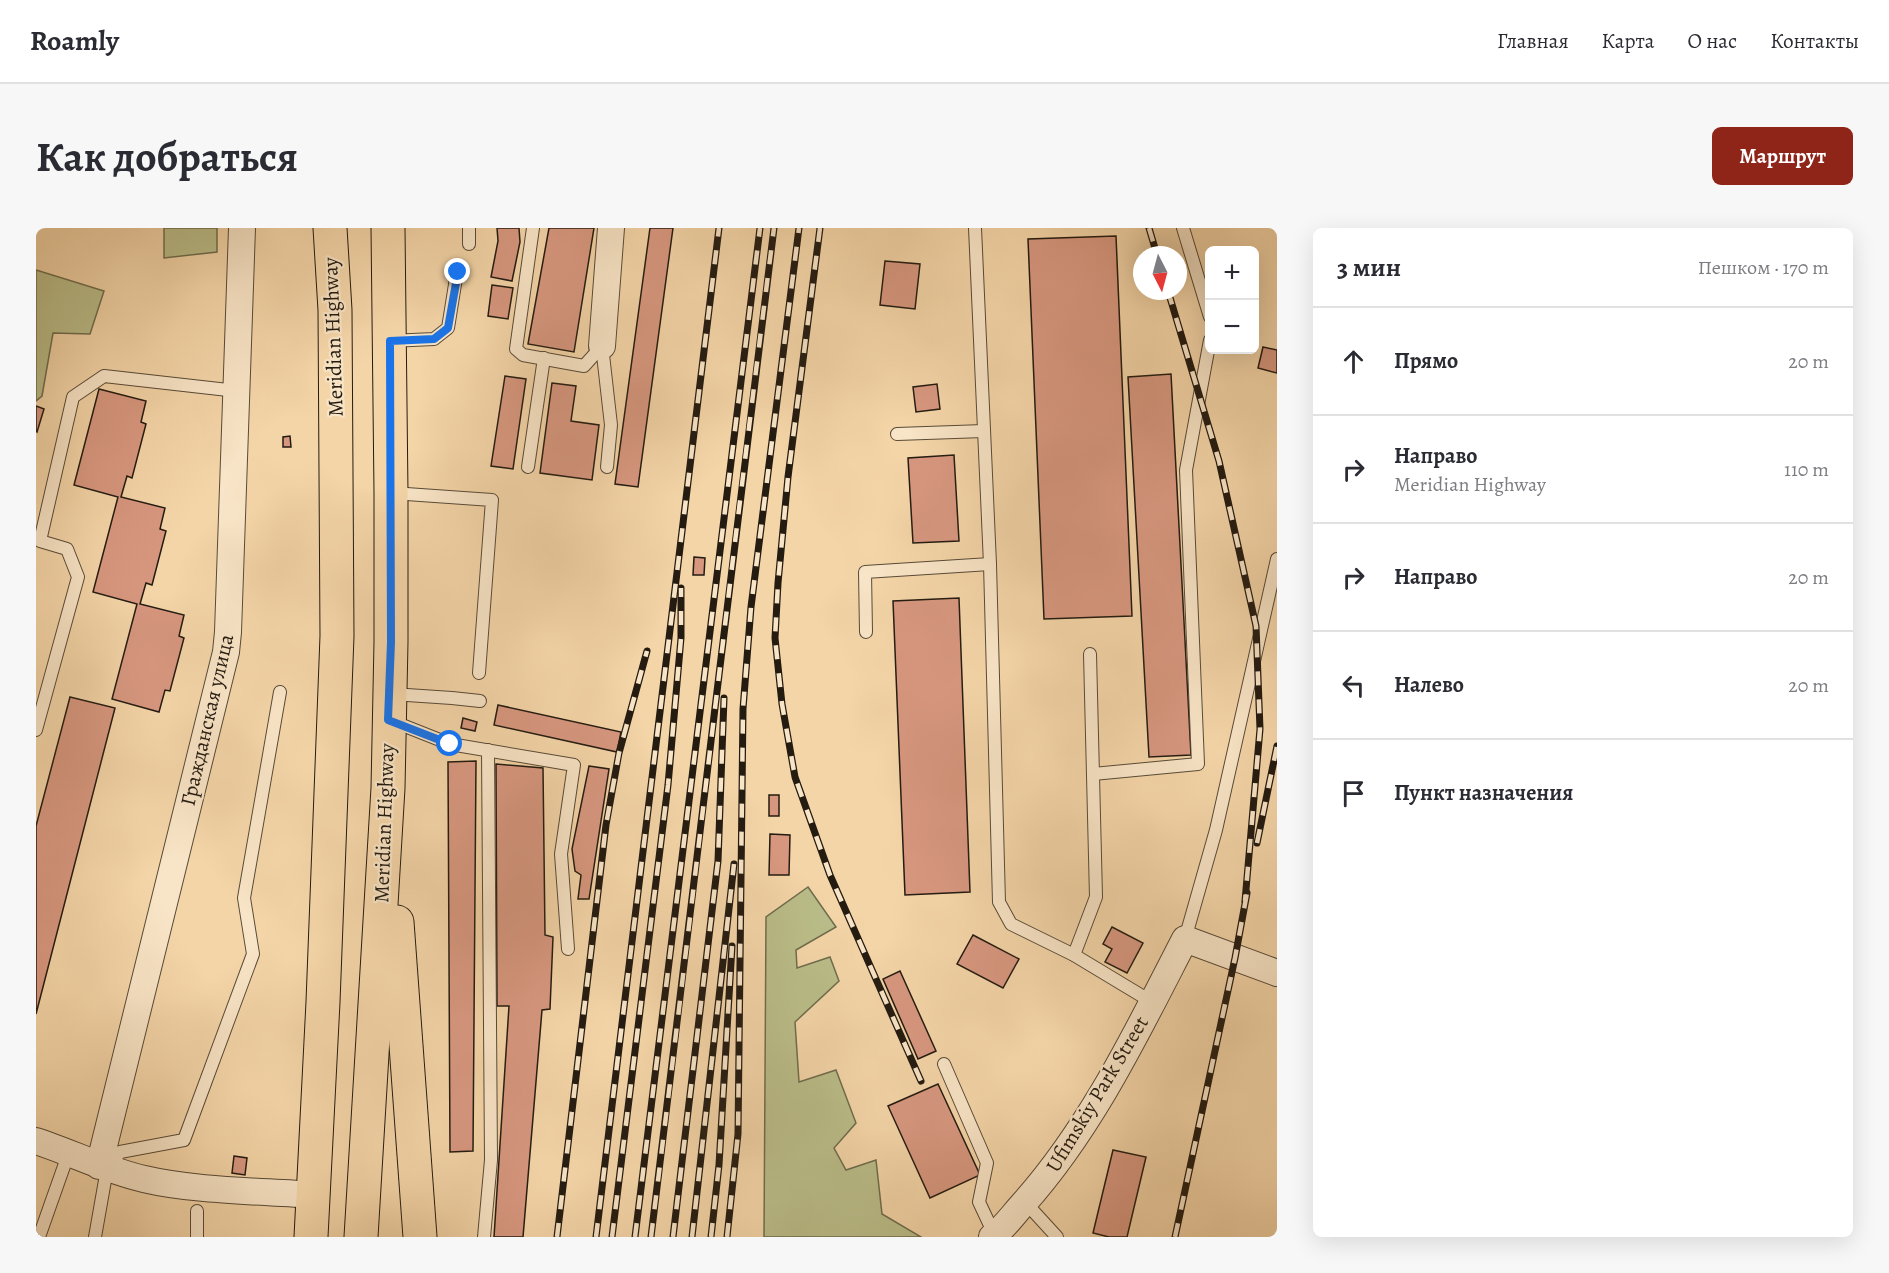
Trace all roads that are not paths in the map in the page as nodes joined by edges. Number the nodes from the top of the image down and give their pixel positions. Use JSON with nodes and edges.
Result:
{"nodes":[{"id":1,"x":242,"y":228,"type":"edge"},
{"id":2,"x":330,"y":228,"type":"edge"},
{"id":3,"x":388,"y":228,"type":"edge"},
{"id":4,"x":469,"y":228,"type":"edge"},
{"id":5,"x":533,"y":228,"type":"edge"},
{"id":6,"x":611,"y":228,"type":"edge"},
{"id":7,"x":975,"y":228,"type":"edge"},
{"id":8,"x":1183,"y":228,"type":"edge"},
{"id":9,"x":469,"y":244,"type":"dead end"},
{"id":10,"x":458,"y":272,"type":"dead end"},
{"id":11,"x":1205,"y":303,"type":"edge"},
{"id":12,"x":390,"y":341,"type":"junction"},
{"id":13,"x":602,"y":346,"type":"junction"},
{"id":14,"x":1207,"y":354,"type":"edge"},
{"id":15,"x":543,"y":358,"type":"junction"},
{"id":16,"x":237,"y":391,"type":"junction"},
{"id":17,"x":984,"y":431,"type":"junction"},
{"id":18,"x":897,"y":434,"type":"dead end"},
{"id":19,"x":528,"y":467,"type":"dead end"},
{"id":20,"x":607,"y":467,"type":"dead end"},
{"id":21,"x":391,"y":493,"type":"junction"},
{"id":22,"x":38,"y":540,"type":"edge"},
{"id":23,"x":1277,"y":559,"type":"edge"},
{"id":24,"x":990,"y":564,"type":"junction"},
{"id":25,"x":866,"y":632,"type":"dead end"},
{"id":26,"x":1090,"y":654,"type":"dead end"},
{"id":27,"x":479,"y":673,"type":"dead end"},
{"id":28,"x":36,"y":677,"type":"edge"},
{"id":29,"x":49,"y":681,"type":"junction"},
{"id":30,"x":280,"y":692,"type":"dead end"},
{"id":31,"x":480,"y":701,"type":"dead end"},
{"id":32,"x":389,"y":707,"type":"junction"},
{"id":33,"x":36,"y":730,"type":"edge"},
{"id":34,"x":488,"y":750,"type":"junction"},
{"id":35,"x":1093,"y":774,"type":"junction"},
{"id":36,"x":388,"y":788,"type":"junction"},
{"id":37,"x":1185,"y":939,"type":"junction"},
{"id":38,"x":568,"y":949,"type":"dead end"},
{"id":39,"x":1074,"y":954,"type":"junction"},
{"id":40,"x":1277,"y":973,"type":"edge"},
{"id":41,"x":1152,"y":1002,"type":"junction"},
{"id":42,"x":944,"y":1064,"type":"dead end"},
{"id":43,"x":36,"y":1141,"type":"edge"},
{"id":44,"x":69,"y":1152,"type":"junction"},
{"id":45,"x":103,"y":1168,"type":"junction"},
{"id":46,"x":313,"y":1195,"type":"junction"},
{"id":47,"x":1025,"y":1202,"type":"junction"},
{"id":48,"x":197,"y":1211,"type":"dead end"},
{"id":49,"x":994,"y":1236,"type":"edge"},
{"id":50,"x":39,"y":1237,"type":"edge"},
{"id":51,"x":95,"y":1237,"type":"edge"},
{"id":52,"x":197,"y":1237,"type":"edge"},
{"id":53,"x":311,"y":1237,"type":"edge"},
{"id":54,"x":361,"y":1237,"type":"edge"},
{"id":55,"x":420,"y":1237,"type":"edge"},
{"id":56,"x":484,"y":1237,"type":"edge"},
{"id":57,"x":1057,"y":1237,"type":"edge"}],
"edges":[{"from":1,"to":16,"type":"street","name":"Гражданская улица"},
{"from":2,"to":46,"type":"main road","name":"Meridian Highway"},
{"from":3,"to":12,"type":"main road","name":"Meridian Highway"},
{"from":4,"to":9,"type":"lane"},
{"from":5,"to":15,"type":"lane"},
{"from":6,"to":13,"type":"street"},
{"from":7,"to":17,"type":"lane"},
{"from":8,"to":11,"type":"lane"},
{"from":10,"to":12,"type":"lane"},
{"from":12,"to":21,"type":"main road","name":"Meridian Highway"},
{"from":13,"to":15,"type":"lane"},
{"from":13,"to":20,"type":"lane"},
{"from":14,"to":35,"type":"lane"},
{"from":15,"to":19,"type":"lane"},
{"from":16,"to":22,"type":"lane"},
{"from":16,"to":45,"type":"street","name":"Гражданская улица"},
{"from":17,"to":18,"type":"lane"},
{"from":17,"to":24,"type":"lane"},
{"from":21,"to":27,"type":"lane"},
{"from":21,"to":32,"type":"main road","name":"Meridian Highway"},
{"from":22,"to":29,"type":"lane"},
{"from":23,"to":37,"type":"lane"},
{"from":24,"to":25,"type":"lane"},
{"from":24,"to":39,"type":"lane"},
{"from":26,"to":35,"type":"lane"},
{"from":28,"to":29,"type":"lane"},
{"from":29,"to":33,"type":"lane"},
{"from":30,"to":45,"type":"lane"},
{"from":31,"to":32,"type":"lane"},
{"from":32,"to":34,"type":"lane"},
{"from":32,"to":36,"type":"main road","name":"Meridian Highway"},
{"from":34,"to":38,"type":"lane"},
{"from":34,"to":56,"type":"lane"},
{"from":35,"to":39,"type":"lane"},
{"from":36,"to":54,"type":"main road","name":"Meridian Highway"},
{"from":36,"to":55,"type":"main road"},
{"from":37,"to":40,"type":"street"},
{"from":37,"to":41,"type":"street","name":"Ufimskiy Park Street"},
{"from":39,"to":41,"type":"lane"},
{"from":41,"to":47,"type":"street","name":"Ufimskiy Park Street"},
{"from":42,"to":49,"type":"lane"},
{"from":43,"to":44,"type":"street"},
{"from":44,"to":45,"type":"street"},
{"from":44,"to":50,"type":"lane"},
{"from":45,"to":46,"type":"street"},
{"from":45,"to":51,"type":"lane"},
{"from":46,"to":53,"type":"main road","name":"Meridian Highway"},
{"from":47,"to":49,"type":"street","name":"Ufimskiy Park Street"},
{"from":47,"to":57,"type":"lane"},
{"from":48,"to":52,"type":"lane"}]}
